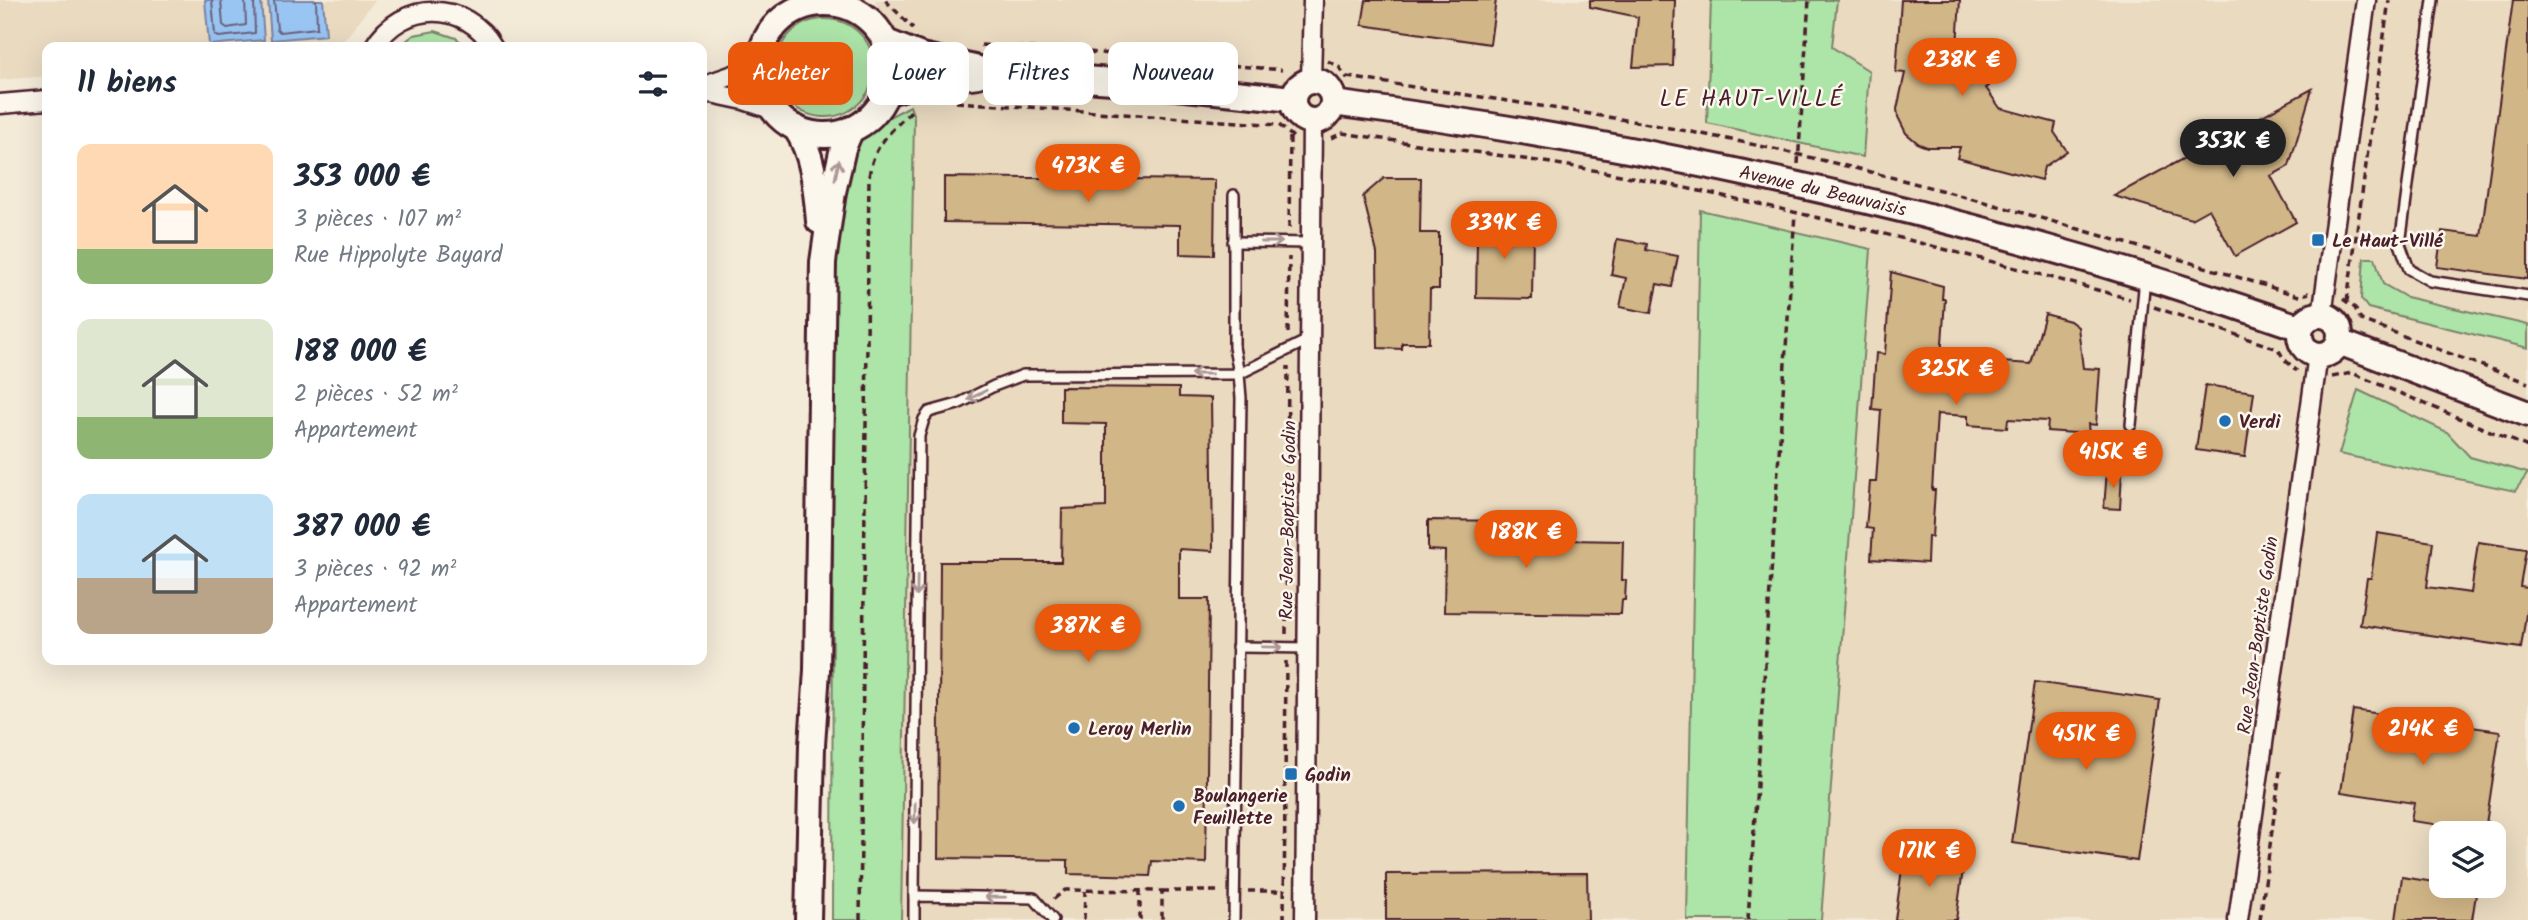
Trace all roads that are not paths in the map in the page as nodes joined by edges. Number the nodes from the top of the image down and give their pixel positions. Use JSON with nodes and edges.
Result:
{"nodes":[{"id":1,"x":1312,"y":0,"type":"edge"},
{"id":2,"x":2366,"y":0,"type":"edge"},
{"id":3,"x":2434,"y":0,"type":"edge"},
{"id":4,"x":435,"y":5,"type":"edge"},
{"id":5,"x":852,"y":5,"type":"edge"},
{"id":6,"x":796,"y":6,"type":"edge"},
{"id":7,"x":377,"y":42,"type":"edge"},
{"id":8,"x":490,"y":42,"type":"edge"},
{"id":9,"x":767,"y":42,"type":"edge"},
{"id":10,"x":886,"y":42,"type":"edge"},
{"id":11,"x":728,"y":78,"type":"edge"},
{"id":12,"x":1094,"y":80,"type":"edge"},
{"id":13,"x":1311,"y":81,"type":"junction"},
{"id":14,"x":707,"y":84,"type":"edge"},
{"id":15,"x":707,"y":92,"type":"edge"},
{"id":16,"x":1293,"y":99,"type":"junction"},
{"id":17,"x":42,"y":100,"type":"edge"},
{"id":18,"x":1333,"y":103,"type":"junction"},
{"id":19,"x":0,"y":104,"type":"edge"},
{"id":20,"x":771,"y":105,"type":"edge"},
{"id":21,"x":878,"y":105,"type":"edge"},
{"id":22,"x":774,"y":110,"type":"junction"},
{"id":23,"x":796,"y":128,"type":"junction"},
{"id":24,"x":851,"y":129,"type":"junction"},
{"id":25,"x":1312,"y":131,"type":"junction"},
{"id":26,"x":1234,"y":195,"type":"dead end"},
{"id":27,"x":1233,"y":242,"type":"junction"},
{"id":28,"x":1311,"y":243,"type":"junction"},
{"id":29,"x":823,"y":262,"type":"junction"},
{"id":30,"x":2145,"y":277,"type":"junction"},
{"id":31,"x":2528,"y":296,"type":"edge"},
{"id":32,"x":2322,"y":315,"type":"junction"},
{"id":33,"x":2301,"y":328,"type":"junction"},
{"id":34,"x":1310,"y":339,"type":"junction"},
{"id":35,"x":2324,"y":358,"type":"junction"},
{"id":36,"x":1239,"y":374,"type":"junction"},
{"id":37,"x":2528,"y":414,"type":"edge"},
{"id":38,"x":2131,"y":425,"type":"dead end"},
{"id":39,"x":1237,"y":647,"type":"junction"},
{"id":40,"x":1307,"y":648,"type":"junction"},
{"id":41,"x":817,"y":670,"type":"junction"},
{"id":42,"x":914,"y":896,"type":"junction"},
{"id":43,"x":808,"y":920,"type":"edge"},
{"id":44,"x":822,"y":920,"type":"edge"},
{"id":45,"x":914,"y":920,"type":"edge"},
{"id":46,"x":1053,"y":920,"type":"edge"},
{"id":47,"x":1234,"y":920,"type":"edge"},
{"id":48,"x":1304,"y":920,"type":"edge"},
{"id":49,"x":2238,"y":920,"type":"edge"}],
"edges":[{"from":1,"to":13,"type":"street"},
{"from":2,"to":32,"type":"street"},
{"from":3,"to":31,"type":"lane"},
{"from":4,"to":7,"type":"street"},
{"from":4,"to":8,"type":"street"},
{"from":5,"to":6,"type":"street"},
{"from":5,"to":10,"type":"street"},
{"from":6,"to":9,"type":"street"},
{"from":11,"to":14,"type":"street"},
{"from":12,"to":16,"type":"street"},
{"from":13,"to":16,"type":"street"},
{"from":13,"to":18,"type":"street"},
{"from":15,"to":22,"type":"street"},
{"from":16,"to":25,"type":"street"},
{"from":17,"to":19,"type":"street"},
{"from":18,"to":25,"type":"street"},
{"from":18,"to":30,"type":"street","name":"Avenue du Beauvaisis"},
{"from":20,"to":22,"type":"street"},
{"from":21,"to":24,"type":"street"},
{"from":22,"to":23,"type":"street"},
{"from":23,"to":24,"type":"street"},
{"from":23,"to":29,"type":"street"},
{"from":29,"to":24,"type":"street","one_way":true},
{"from":25,"to":28,"type":"street","name":"Rue Jean-Baptiste Godin"},
{"from":26,"to":27,"type":"lane"},
{"from":27,"to":28,"type":"lane","one_way":true},
{"from":27,"to":36,"type":"lane"},
{"from":28,"to":34,"type":"street","name":"Rue Jean-Baptiste Godin"},
{"from":29,"to":41,"type":"street"},
{"from":30,"to":33,"type":"street","name":"Avenue du Beauvaisis"},
{"from":30,"to":38,"type":"lane"},
{"from":32,"to":33,"type":"street"},
{"from":32,"to":35,"type":"street"},
{"from":33,"to":35,"type":"street"},
{"from":34,"to":36,"type":"lane"},
{"from":34,"to":40,"type":"street","name":"Rue Jean-Baptiste Godin"},
{"from":35,"to":37,"type":"street"},
{"from":35,"to":49,"type":"street","name":"Rue Jean-Baptiste Godin"},
{"from":36,"to":39,"type":"lane"},
{"from":36,"to":42,"type":"lane","one_way":true},
{"from":39,"to":40,"type":"lane","one_way":true},
{"from":39,"to":47,"type":"lane"},
{"from":40,"to":48,"type":"street","name":"Rue Jean-Baptiste Godin"},
{"from":41,"to":43,"type":"street"},
{"from":41,"to":44,"type":"street"},
{"from":42,"to":45,"type":"lane"},
{"from":46,"to":42,"type":"lane","one_way":true}]}
